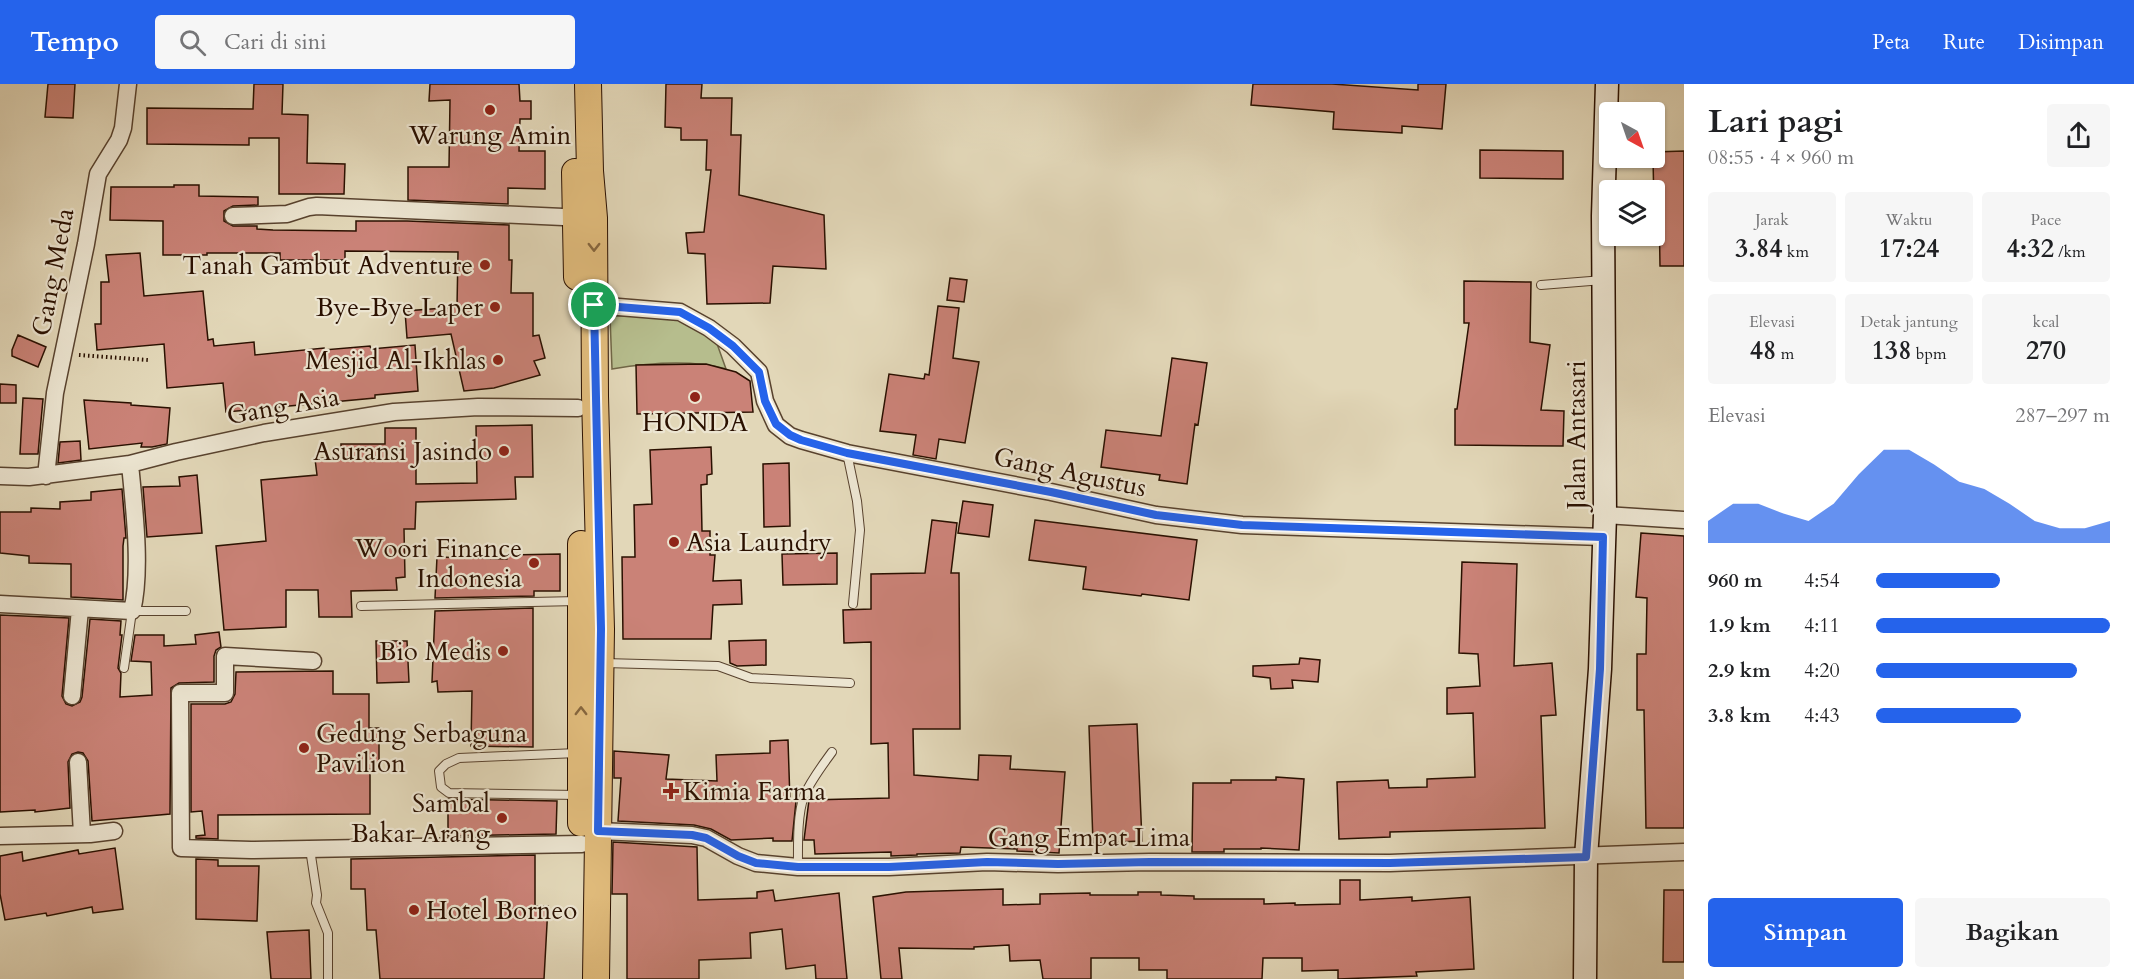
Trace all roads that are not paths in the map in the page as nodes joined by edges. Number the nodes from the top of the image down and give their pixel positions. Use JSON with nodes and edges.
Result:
{"nodes":[{"id":1,"x":128,"y":84,"type":"edge"},
{"id":2,"x":574,"y":84,"type":"edge"},
{"id":3,"x":588,"y":84,"type":"edge"},
{"id":4,"x":1607,"y":84,"type":"edge"},
{"id":5,"x":233,"y":216,"type":"dead end"},
{"id":6,"x":585,"y":218,"type":"junction"},
{"id":7,"x":1605,"y":280,"type":"junction"},
{"id":8,"x":1541,"y":285,"type":"dead end"},
{"id":9,"x":594,"y":305,"type":"junction"},
{"id":10,"x":578,"y":408,"type":"junction"},
{"id":11,"x":847,"y":453,"type":"junction"},
{"id":12,"x":130,"y":464,"type":"junction"},
{"id":13,"x":0,"y":476,"type":"edge"},
{"id":14,"x":46,"y":476,"type":"junction"},
{"id":15,"x":1684,"y":520,"type":"edge"},
{"id":16,"x":1604,"y":526,"type":"junction"},
{"id":17,"x":581,"y":601,"type":"junction"},
{"id":18,"x":0,"y":604,"type":"edge"},
{"id":19,"x":853,"y":604,"type":"dead end"},
{"id":20,"x":361,"y":606,"type":"dead end"},
{"id":21,"x":81,"y":609,"type":"junction"},
{"id":22,"x":132,"y":611,"type":"junction"},
{"id":23,"x":186,"y":611,"type":"dead end"},
{"id":24,"x":313,"y":661,"type":"dead end"},
{"id":25,"x":600,"y":663,"type":"junction"},
{"id":26,"x":124,"y":668,"type":"dead end"},
{"id":27,"x":850,"y":683,"type":"dead end"},
{"id":28,"x":72,"y":696,"type":"dead end"},
{"id":29,"x":831,"y":752,"type":"dead end"},
{"id":30,"x":581,"y":754,"type":"junction"},
{"id":31,"x":78,"y":762,"type":"dead end"},
{"id":32,"x":581,"y":795,"type":"junction"},
{"id":33,"x":114,"y":831,"type":"dead end"},
{"id":34,"x":82,"y":834,"type":"junction"},
{"id":35,"x":0,"y":836,"type":"edge"},
{"id":36,"x":590,"y":838,"type":"junction"},
{"id":37,"x":310,"y":849,"type":"junction"},
{"id":38,"x":1684,"y":852,"type":"edge"},
{"id":39,"x":1586,"y":857,"type":"junction"},
{"id":40,"x":798,"y":867,"type":"junction"},
{"id":41,"x":328,"y":979,"type":"edge"},
{"id":42,"x":582,"y":979,"type":"edge"},
{"id":43,"x":596,"y":979,"type":"edge"},
{"id":44,"x":1585,"y":979,"type":"edge"}],
"edges":[{"from":1,"to":14,"type":"street","name":"Gang Meda"},
{"from":2,"to":6,"type":"main road"},
{"from":3,"to":6,"type":"main road"},
{"from":4,"to":7,"type":"street","name":"Jalan Antasari"},
{"from":5,"to":6,"type":"street"},
{"from":6,"to":9,"type":"main road","one_way":true},
{"from":6,"to":10,"type":"main road"},
{"from":7,"to":8,"type":"lane"},
{"from":7,"to":16,"type":"street","name":"Jalan Antasari"},
{"from":9,"to":11,"type":"street","name":"Gang Agustus"},
{"from":9,"to":25,"type":"main road"},
{"from":10,"to":12,"type":"street","name":"Gang Asia"},
{"from":10,"to":17,"type":"main road"},
{"from":11,"to":16,"type":"street","name":"Gang Agustus"},
{"from":11,"to":19,"type":"lane"},
{"from":12,"to":14,"type":"street","name":"Gang Asia"},
{"from":12,"to":22,"type":"street"},
{"from":13,"to":14,"type":"street","name":"Gang Asia"},
{"from":15,"to":16,"type":"street","name":"Gang Agustus"},
{"from":16,"to":39,"type":"street","name":"Jalan Antasari"},
{"from":17,"to":20,"type":"lane"},
{"from":30,"to":17,"type":"main road","one_way":true},
{"from":18,"to":21,"type":"street"},
{"from":21,"to":22,"type":"street"},
{"from":21,"to":28,"type":"street"},
{"from":22,"to":23,"type":"lane"},
{"from":22,"to":26,"type":"lane"},
{"from":24,"to":37,"type":"street","name":"Gang Empat Lima"},
{"from":25,"to":27,"type":"lane"},
{"from":25,"to":36,"type":"main road"},
{"from":29,"to":40,"type":"lane"},
{"from":30,"to":32,"type":"main road"},
{"from":30,"to":32,"type":"lane"},
{"from":31,"to":34,"type":"street"},
{"from":32,"to":36,"type":"main road"},
{"from":33,"to":34,"type":"street"},
{"from":34,"to":35,"type":"street"},
{"from":36,"to":37,"type":"street","name":"Gang Empat Lima"},
{"from":36,"to":40,"type":"street","name":"Gang Empat Lima"},
{"from":36,"to":42,"type":"main road"},
{"from":36,"to":43,"type":"main road"},
{"from":37,"to":41,"type":"lane"},
{"from":38,"to":39,"type":"street","name":"Gang Empat Lima"},
{"from":39,"to":40,"type":"street","name":"Gang Empat Lima"},
{"from":39,"to":44,"type":"street","name":"Jalan Antasari"}]}
